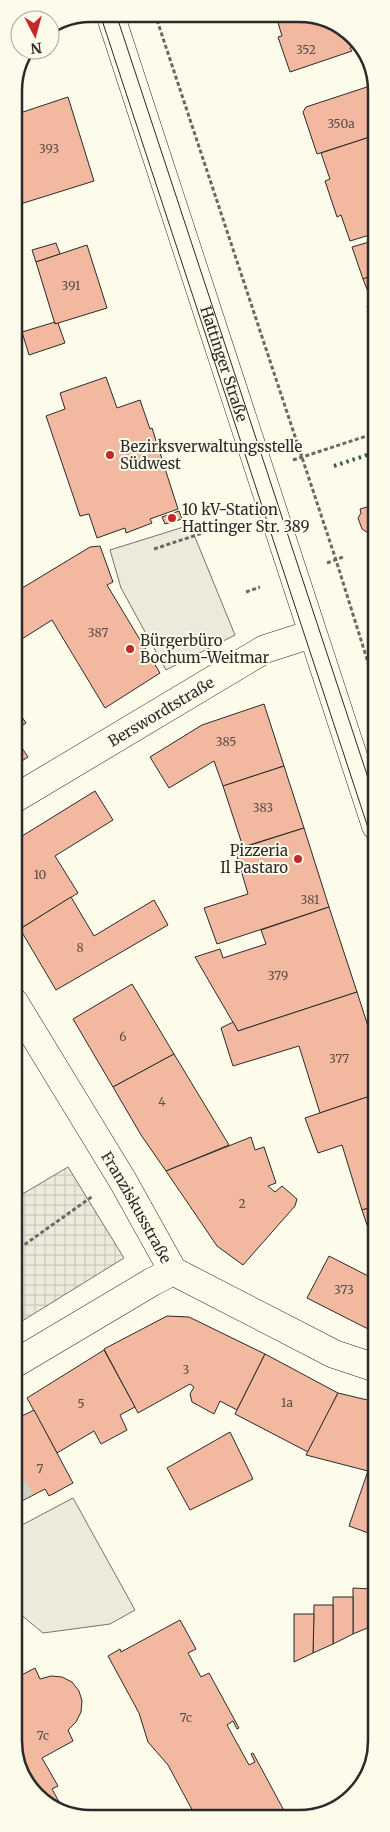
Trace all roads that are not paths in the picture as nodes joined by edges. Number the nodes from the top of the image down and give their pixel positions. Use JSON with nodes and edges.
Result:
{"nodes":[{"id":1,"x":113,"y":22,"type":"edge"},
{"id":2,"x":312,"y":634,"type":"junction"},
{"id":3,"x":23,"y":794,"type":"edge"},
{"id":4,"x":368,"y":801,"type":"edge"},
{"id":5,"x":22,"y":1016,"type":"edge"},
{"id":6,"x":173,"y":1271,"type":"junction"},
{"id":7,"x":22,"y":1359,"type":"edge"},
{"id":8,"x":367,"y":1365,"type":"edge"}],
"edges":[{"from":1,"to":2,"type":"street","name":"Hattinger Straße"},
{"from":2,"to":3,"type":"street","name":"Berswordtstraße"},
{"from":2,"to":4,"type":"street","name":"Hattinger Straße"},
{"from":5,"to":6,"type":"street","name":"Franziskusstraße"},
{"from":6,"to":7,"type":"street"},
{"from":6,"to":8,"type":"street","name":"Franziskusstraße"}]}
